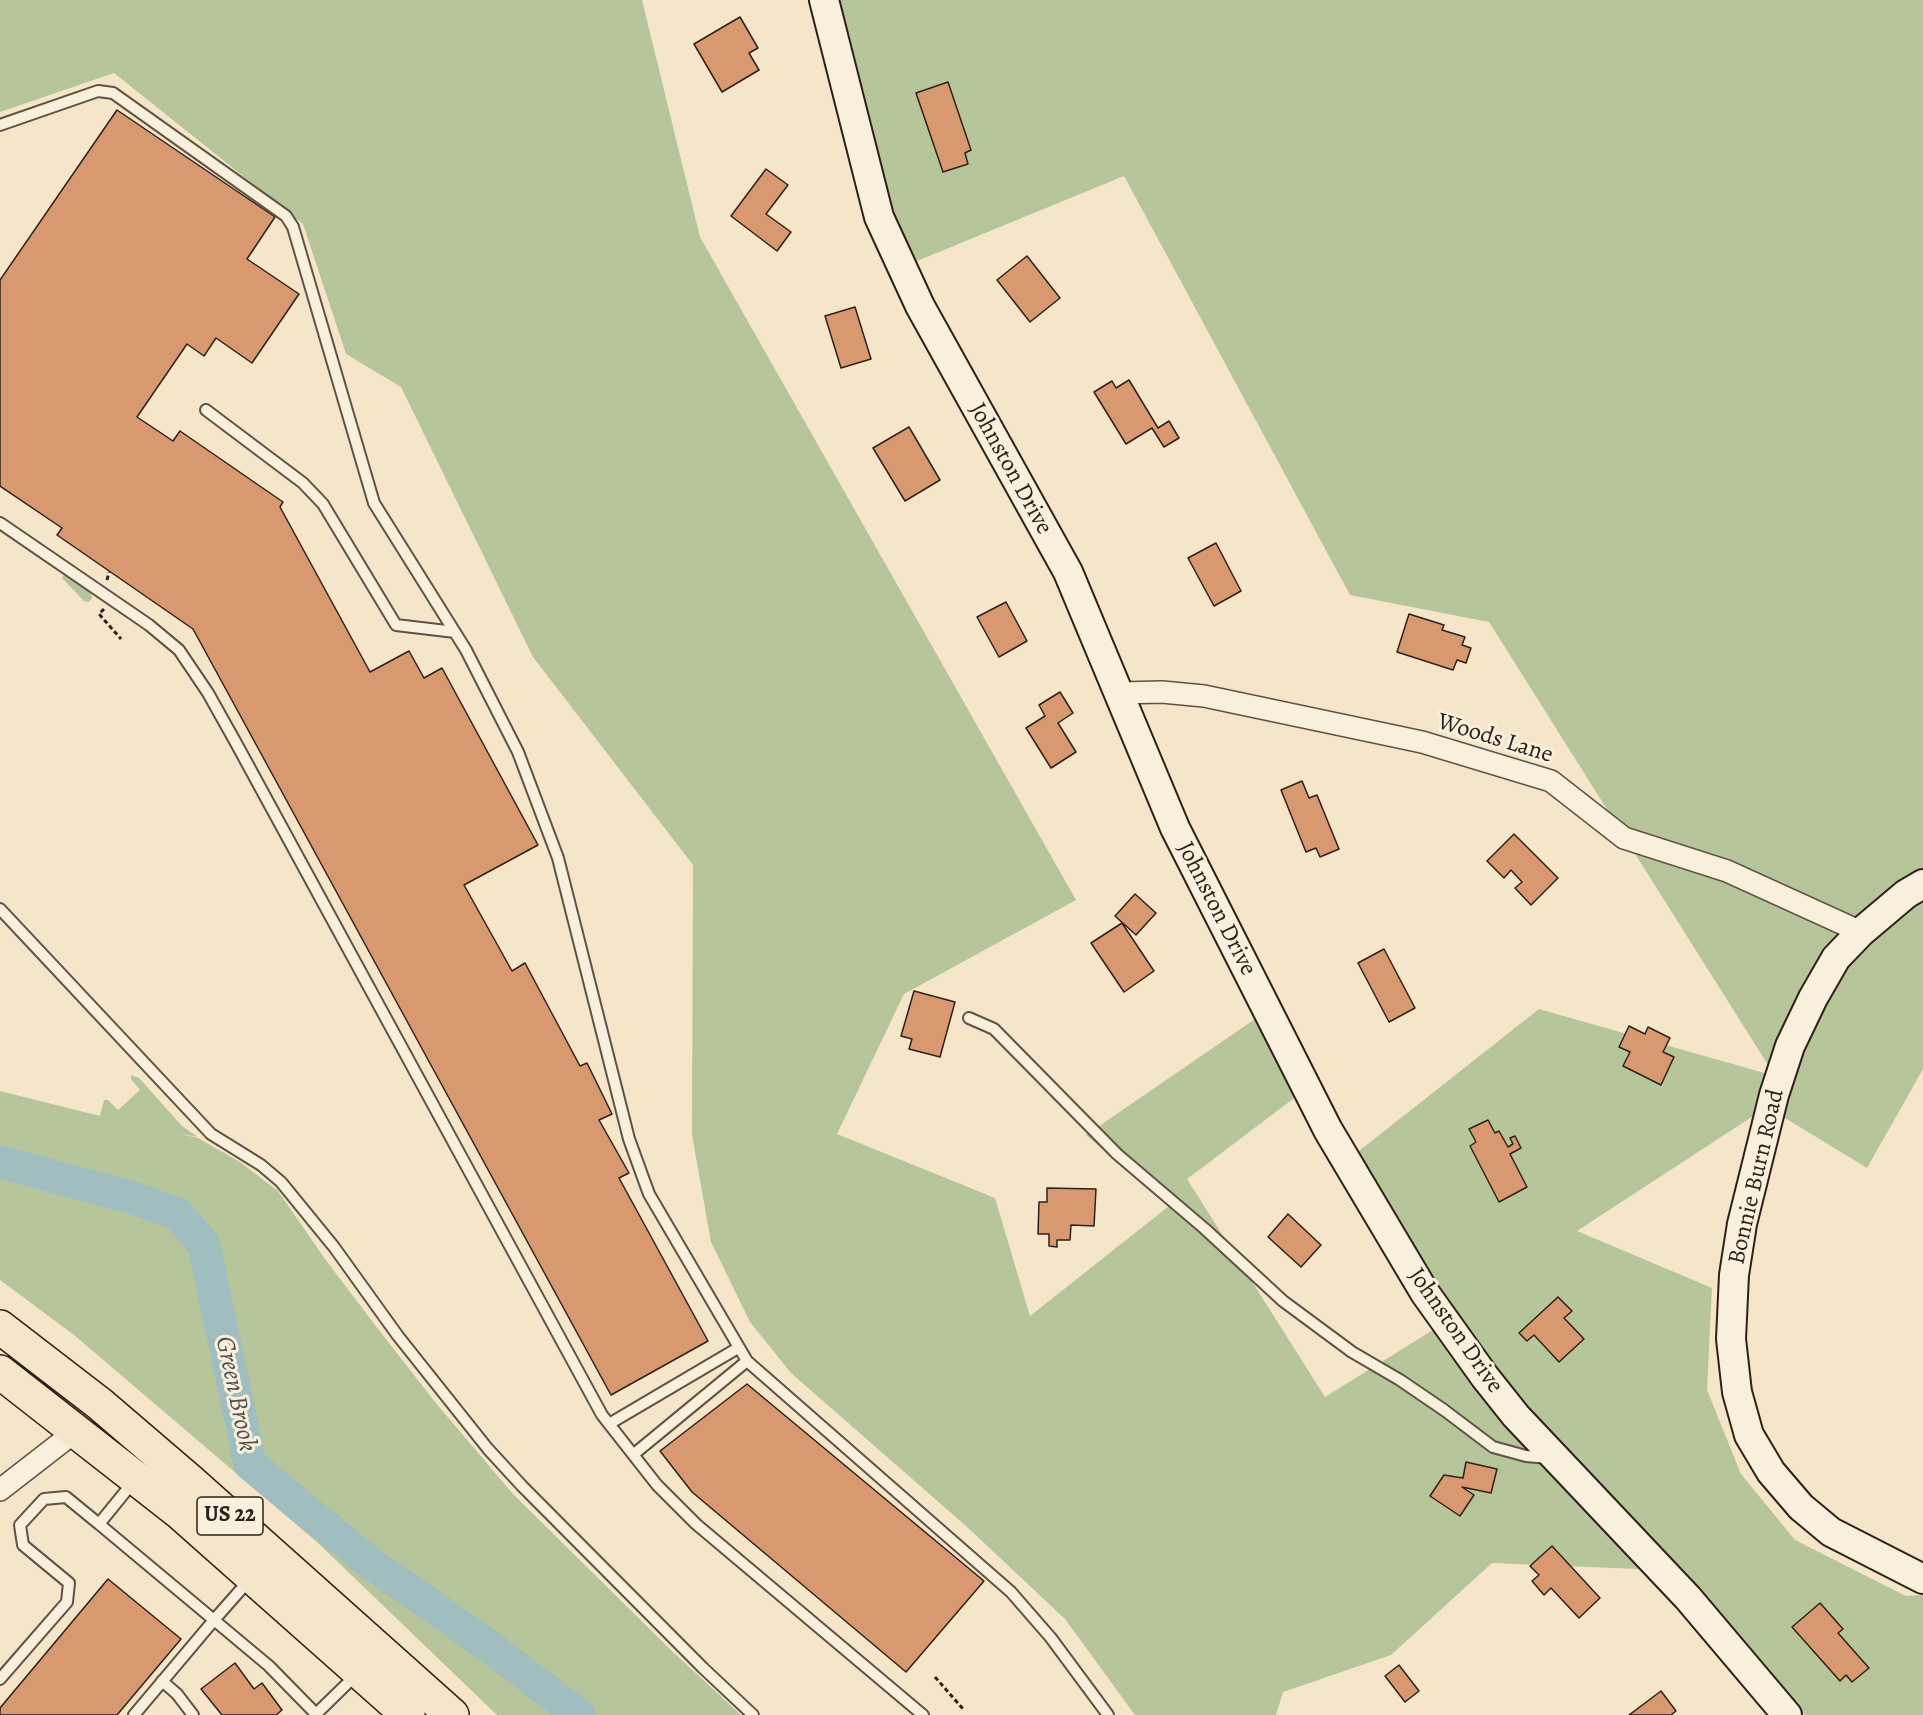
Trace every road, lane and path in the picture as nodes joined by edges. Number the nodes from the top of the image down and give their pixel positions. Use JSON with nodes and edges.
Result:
{"nodes":[{"id":1,"x":824,"y":0,"type":"edge"},
{"id":2,"x":0,"y":125,"type":"edge"},
{"id":3,"x":206,"y":410,"type":"dead end"},
{"id":4,"x":0,"y":523,"type":"edge"},
{"id":5,"x":454,"y":632,"type":"junction"},
{"id":6,"x":1119,"y":693,"type":"junction"},
{"id":7,"x":1923,"y":884,"type":"edge"},
{"id":8,"x":0,"y":909,"type":"edge"},
{"id":9,"x":1861,"y":932,"type":"junction"},
{"id":10,"x":969,"y":1018,"type":"dead end"},
{"id":11,"x":0,"y":1327,"type":"edge"},
{"id":12,"x":738,"y":1348,"type":"junction"},
{"id":13,"x":747,"y":1361,"type":"junction"},
{"id":14,"x":6,"y":1381,"type":"edge"},
{"id":15,"x":609,"y":1424,"type":"junction"},
{"id":16,"x":76,"y":1431,"type":"junction"},
{"id":17,"x":634,"y":1454,"type":"junction"},
{"id":18,"x":1557,"y":1459,"type":"junction"},
{"id":19,"x":136,"y":1478,"type":"junction"},
{"id":20,"x":0,"y":1490,"type":"edge"},
{"id":21,"x":99,"y":1524,"type":"junction"},
{"id":22,"x":252,"y":1577,"type":"junction"},
{"id":23,"x":1923,"y":1579,"type":"edge"},
{"id":24,"x":214,"y":1620,"type":"junction"},
{"id":25,"x":359,"y":1672,"type":"junction"},
{"id":26,"x":935,"y":1677,"type":"dead end"},
{"id":27,"x":0,"y":1679,"type":"edge"},
{"id":28,"x":162,"y":1681,"type":"junction"},
{"id":29,"x":964,"y":1710,"type":"dead end"},
{"id":30,"x":134,"y":1715,"type":"edge"},
{"id":31,"x":193,"y":1715,"type":"edge"},
{"id":32,"x":316,"y":1715,"type":"edge"},
{"id":33,"x":408,"y":1715,"type":"edge"},
{"id":34,"x":452,"y":1715,"type":"edge"},
{"id":35,"x":753,"y":1715,"type":"edge"},
{"id":36,"x":923,"y":1715,"type":"edge"},
{"id":37,"x":1108,"y":1715,"type":"edge"},
{"id":38,"x":1787,"y":1715,"type":"edge"}],
"edges":[{"from":1,"to":6,"type":"street","name":"Johnston Drive"},
{"from":2,"to":5,"type":"lane"},
{"from":3,"to":5,"type":"lane"},
{"from":4,"to":15,"type":"lane"},
{"from":5,"to":12,"type":"lane"},
{"from":6,"to":9,"type":"street","name":"Woods Lane"},
{"from":6,"to":18,"type":"street","name":"Johnston Drive"},
{"from":7,"to":9,"type":"street","name":"Bonnie Burn Road"},
{"from":8,"to":35,"type":"lane"},
{"from":9,"to":23,"type":"street","name":"Bonnie Burn Road"},
{"from":10,"to":18,"type":"lane"},
{"from":11,"to":34,"type":"highway","number":"US 22"},
{"from":12,"to":13,"type":"lane"},
{"from":12,"to":15,"type":"lane"},
{"from":13,"to":17,"type":"lane"},
{"from":13,"to":37,"type":"lane"},
{"from":14,"to":16,"type":"highway","number":"US 22"},
{"from":15,"to":17,"type":"lane"},
{"from":16,"to":19,"type":"highway","number":"US 22"},
{"from":16,"to":20,"type":"street"},
{"from":17,"to":36,"type":"lane"},
{"from":18,"to":38,"type":"street","name":"Johnston Drive"},
{"from":19,"to":21,"type":"lane"},
{"from":19,"to":22,"type":"highway","number":"US 22"},
{"from":21,"to":24,"type":"lane"},
{"from":21,"to":27,"type":"lane"},
{"from":22,"to":24,"type":"lane"},
{"from":22,"to":25,"type":"highway","number":"US 22"},
{"from":24,"to":28,"type":"lane"},
{"from":24,"to":32,"type":"lane"},
{"from":25,"to":32,"type":"lane"},
{"from":25,"to":33,"type":"highway","number":"US 22"},
{"from":26,"to":29,"type":"path"},
{"from":28,"to":30,"type":"lane"},
{"from":28,"to":31,"type":"lane"}]}
